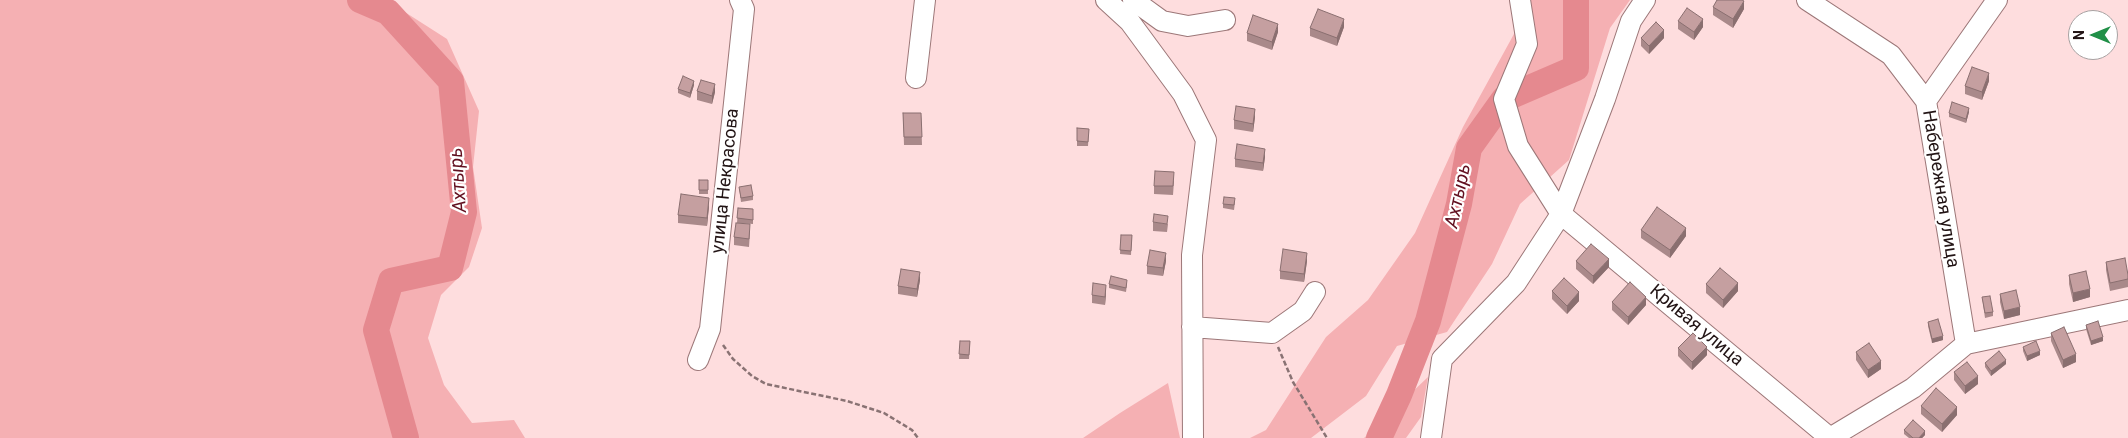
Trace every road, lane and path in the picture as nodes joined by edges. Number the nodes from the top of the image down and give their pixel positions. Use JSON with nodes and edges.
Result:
{"nodes":[{"id":1,"x":740,"y":0,"type":"edge"},
{"id":2,"x":925,"y":0,"type":"edge"},
{"id":3,"x":1106,"y":0,"type":"edge"},
{"id":4,"x":1133,"y":0,"type":"edge"},
{"id":5,"x":1520,"y":0,"type":"edge"},
{"id":6,"x":1645,"y":0,"type":"edge"},
{"id":7,"x":1807,"y":0,"type":"edge"},
{"id":8,"x":1997,"y":0,"type":"edge"},
{"id":9,"x":1225,"y":20,"type":"dead end"},
{"id":10,"x":916,"y":78,"type":"dead end"},
{"id":11,"x":1926,"y":101,"type":"junction"},
{"id":12,"x":1561,"y":214,"type":"junction"},
{"id":13,"x":1315,"y":292,"type":"dead end"},
{"id":14,"x":2128,"y":310,"type":"edge"},
{"id":15,"x":1192,"y":327,"type":"junction"},
{"id":16,"x":710,"y":329,"type":"junction"},
{"id":17,"x":1272,"y":333,"type":"junction"},
{"id":18,"x":1966,"y":344,"type":"junction"},
{"id":19,"x":698,"y":360,"type":"dead end"},
{"id":20,"x":918,"y":438,"type":"edge"},
{"id":21,"x":1193,"y":438,"type":"edge"},
{"id":22,"x":1327,"y":438,"type":"edge"},
{"id":23,"x":1431,"y":438,"type":"edge"},
{"id":24,"x":1830,"y":438,"type":"edge"}],
"edges":[{"from":1,"to":16,"type":"street","name":"улица Некрасова"},
{"from":2,"to":10,"type":"street"},
{"from":3,"to":15,"type":"street"},
{"from":4,"to":9,"type":"street"},
{"from":5,"to":12,"type":"street","name":"Кривая улица"},
{"from":6,"to":12,"type":"street"},
{"from":7,"to":11,"type":"street","name":"Набережная улица"},
{"from":8,"to":11,"type":"street"},
{"from":11,"to":18,"type":"street","name":"Набережная улица"},
{"from":12,"to":23,"type":"street"},
{"from":12,"to":24,"type":"street","name":"Кривая улица"},
{"from":13,"to":17,"type":"street"},
{"from":14,"to":18,"type":"street","name":"Кривая улица"},
{"from":15,"to":17,"type":"street"},
{"from":15,"to":21,"type":"street"},
{"from":16,"to":19,"type":"street","name":"улица Некрасова"},
{"from":16,"to":20,"type":"path"},
{"from":17,"to":22,"type":"path"},
{"from":18,"to":24,"type":"street","name":"Кривая улица"}]}
